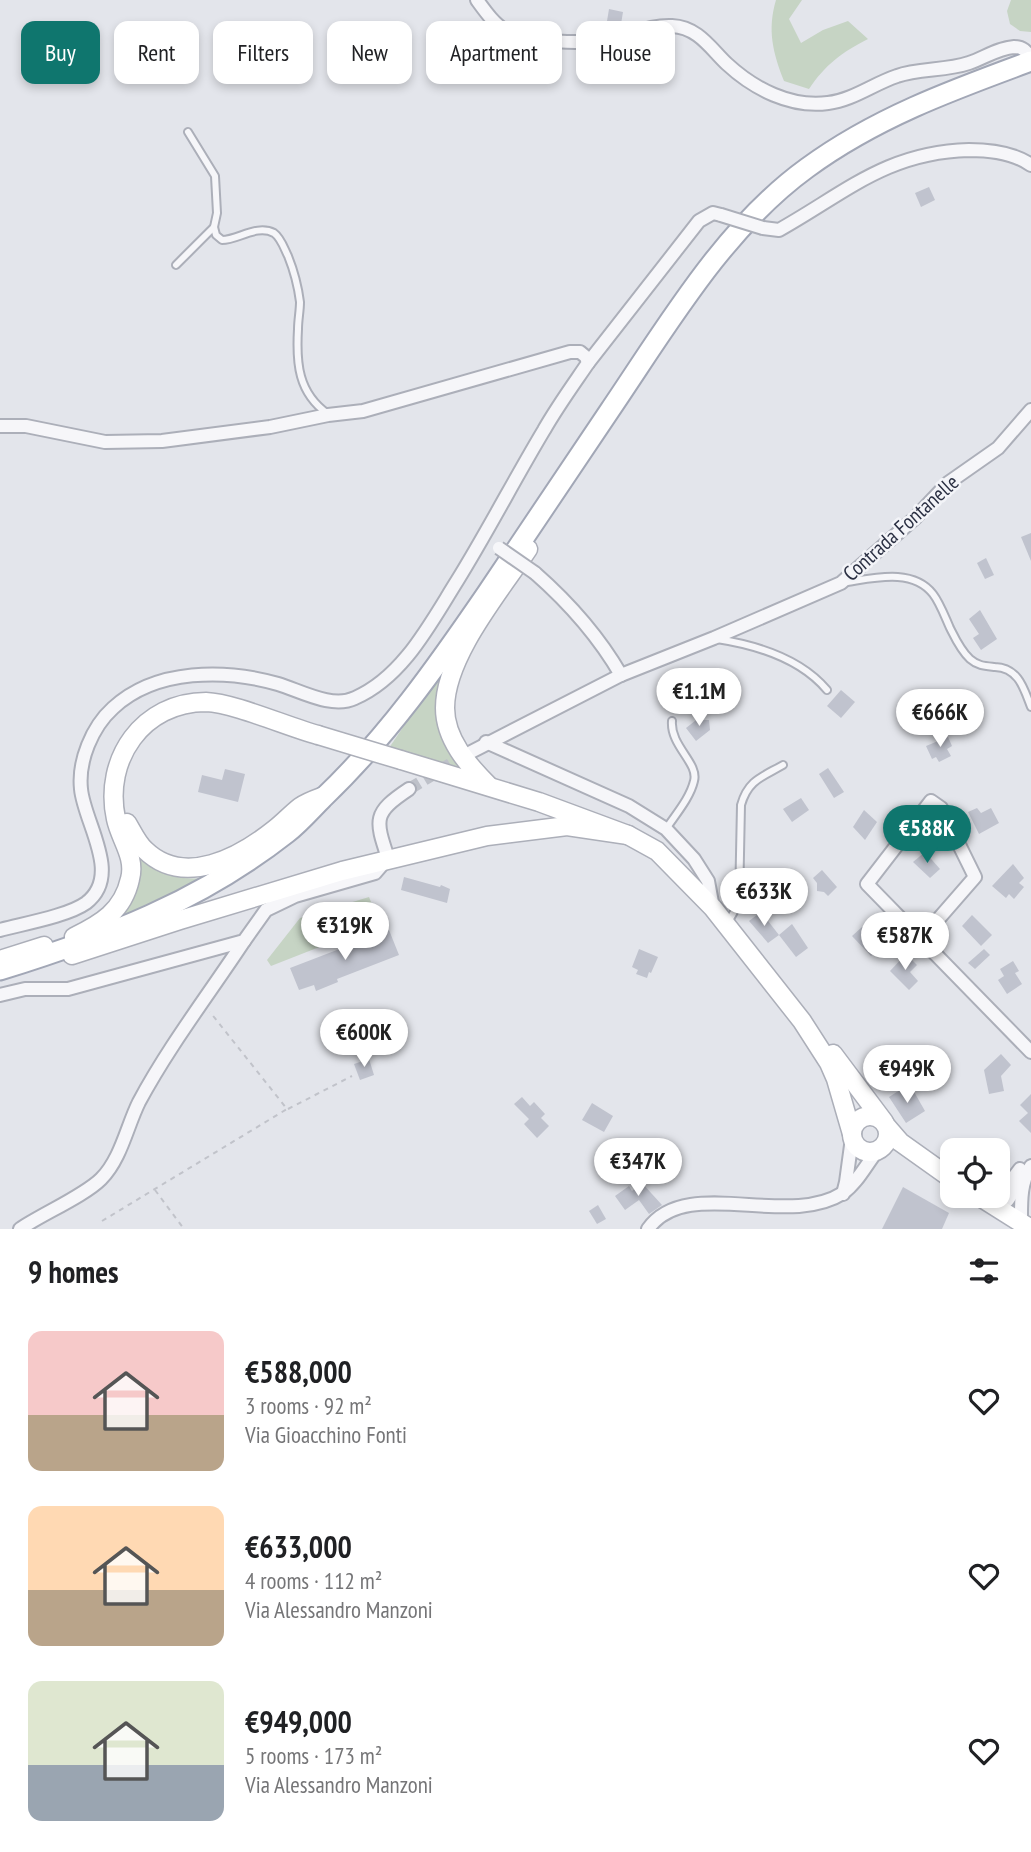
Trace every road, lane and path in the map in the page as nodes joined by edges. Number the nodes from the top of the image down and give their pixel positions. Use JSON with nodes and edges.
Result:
{"nodes":[{"id":1,"x":477,"y":0,"type":"edge"},
{"id":2,"x":1029,"y":61,"type":"edge"},
{"id":3,"x":188,"y":132,"type":"dead end"},
{"id":4,"x":1031,"y":165,"type":"edge"},
{"id":5,"x":214,"y":227,"type":"junction"},
{"id":6,"x":176,"y":265,"type":"dead end"},
{"id":7,"x":588,"y":363,"type":"junction"},
{"id":8,"x":611,"y":409,"type":"junction"},
{"id":9,"x":1031,"y":410,"type":"edge"},
{"id":10,"x":328,"y":415,"type":"junction"},
{"id":11,"x":0,"y":426,"type":"edge"},
{"id":12,"x":486,"y":536,"type":"junction"},
{"id":13,"x":841,"y":583,"type":"junction"},
{"id":14,"x":714,"y":638,"type":"junction"},
{"id":15,"x":621,"y":675,"type":"junction"},
{"id":16,"x":827,"y":690,"type":"dead end"},
{"id":17,"x":1031,"y":708,"type":"edge"},
{"id":18,"x":672,"y":721,"type":"dead end"},
{"id":19,"x":486,"y":742,"type":"junction"},
{"id":20,"x":471,"y":752,"type":"tunnel mouth"},
{"id":21,"x":783,"y":765,"type":"dead end"},
{"id":22,"x":488,"y":785,"type":"junction"},
{"id":23,"x":409,"y":789,"type":"tunnel mouth"},
{"id":24,"x":113,"y":793,"type":"junction"},
{"id":25,"x":327,"y":794,"type":"junction"},
{"id":26,"x":666,"y":829,"type":"junction"},
{"id":27,"x":628,"y":835,"type":"junction"},
{"id":28,"x":388,"y":858,"type":"junction"},
{"id":29,"x":713,"y":908,"type":"junction"},
{"id":30,"x":727,"y":924,"type":"junction"},
{"id":31,"x":0,"y":930,"type":"edge"},
{"id":32,"x":921,"y":939,"type":"junction"},
{"id":33,"x":244,"y":941,"type":"junction"},
{"id":34,"x":0,"y":960,"type":"edge"},
{"id":35,"x":0,"y":971,"type":"edge"},
{"id":36,"x":0,"y":995,"type":"edge"},
{"id":37,"x":203,"y":1003,"type":"junction"},
{"id":38,"x":802,"y":1021,"type":"junction"},
{"id":39,"x":1031,"y":1052,"type":"edge"},
{"id":40,"x":352,"y":1076,"type":"dead end"},
{"id":41,"x":287,"y":1109,"type":"junction"},
{"id":42,"x":886,"y":1125,"type":"junction"},
{"id":43,"x":852,"y":1136,"type":"junction"},
{"id":44,"x":879,"y":1151,"type":"junction"},
{"id":45,"x":1031,"y":1161,"type":"edge"},
{"id":46,"x":940,"y":1170,"type":"edge"},
{"id":47,"x":1025,"y":1170,"type":"edge"},
{"id":48,"x":940,"y":1174,"type":"edge"},
{"id":49,"x":1010,"y":1185,"type":"edge"},
{"id":50,"x":155,"y":1189,"type":"junction"},
{"id":51,"x":842,"y":1194,"type":"junction"},
{"id":52,"x":999,"y":1208,"type":"edge"},
{"id":53,"x":102,"y":1221,"type":"dead end"},
{"id":54,"x":1023,"y":1227,"type":"edge"},
{"id":55,"x":20,"y":1229,"type":"edge"},
{"id":56,"x":184,"y":1229,"type":"edge"},
{"id":57,"x":648,"y":1229,"type":"edge"}],
"edges":[{"from":1,"to":2,"type":"street"},
{"from":2,"to":8,"type":"main road"},
{"from":3,"to":5,"type":"lane"},
{"from":4,"to":7,"type":"street","bridge":true},
{"from":5,"to":6,"type":"lane"},
{"from":5,"to":10,"type":"lane"},
{"from":7,"to":10,"type":"street"},
{"from":7,"to":12,"type":"street"},
{"from":8,"to":22,"type":"main road"},
{"from":8,"to":25,"type":"main road"},
{"from":9,"to":13,"type":"street","name":"Contrada Fontanelle"},
{"from":10,"to":11,"type":"street"},
{"from":12,"to":15,"type":"street","bridge":true},
{"from":12,"to":31,"type":"street"},
{"from":13,"to":14,"type":"street","name":"Contrada Fontanelle"},
{"from":13,"to":17,"type":"lane"},
{"from":14,"to":15,"type":"street","name":"Contrada Fontanelle"},
{"from":14,"to":16,"type":"lane"},
{"from":15,"to":19,"type":"street","name":"Contrada Fontanelle"},
{"from":18,"to":26,"type":"lane"},
{"from":19,"to":20,"type":"street","name":"Contrada Fontanelle"},
{"from":19,"to":26,"type":"street"},
{"from":21,"to":30,"type":"lane"},
{"from":22,"to":24,"type":"main road","bridge":true},
{"from":22,"to":27,"type":"main road"},
{"from":23,"to":28,"type":"street"},
{"from":24,"to":25,"type":"main road"},
{"from":24,"to":34,"type":"main road"},
{"from":25,"to":35,"type":"main road"},
{"from":26,"to":29,"type":"street"},
{"from":27,"to":28,"type":"main road"},
{"from":27,"to":29,"type":"main road"},
{"from":28,"to":33,"type":"street"},
{"from":28,"to":35,"type":"main road"},
{"from":29,"to":30,"type":"main road"},
{"from":30,"to":38,"type":"main road"},
{"from":32,"to":32,"type":"street"},
{"from":32,"to":39,"type":"street"},
{"from":33,"to":36,"type":"street"},
{"from":33,"to":37,"type":"street"},
{"from":37,"to":41,"type":"path"},
{"from":37,"to":55,"type":"street"},
{"from":38,"to":42,"type":"main road"},
{"from":38,"to":43,"type":"main road"},
{"from":40,"to":41,"type":"path"},
{"from":41,"to":50,"type":"path"},
{"from":42,"to":43,"type":"main road"},
{"from":42,"to":44,"type":"main road"},
{"from":42,"to":46,"type":"main road"},
{"from":43,"to":44,"type":"main road"},
{"from":43,"to":51,"type":"street"},
{"from":44,"to":48,"type":"main road"},
{"from":44,"to":51,"type":"street"},
{"from":45,"to":47,"type":"street"},
{"from":47,"to":49,"type":"street"},
{"from":47,"to":54,"type":"street"},
{"from":50,"to":53,"type":"path"},
{"from":50,"to":56,"type":"path"},
{"from":51,"to":57,"type":"street"},
{"from":52,"to":54,"type":"main road"}]}
